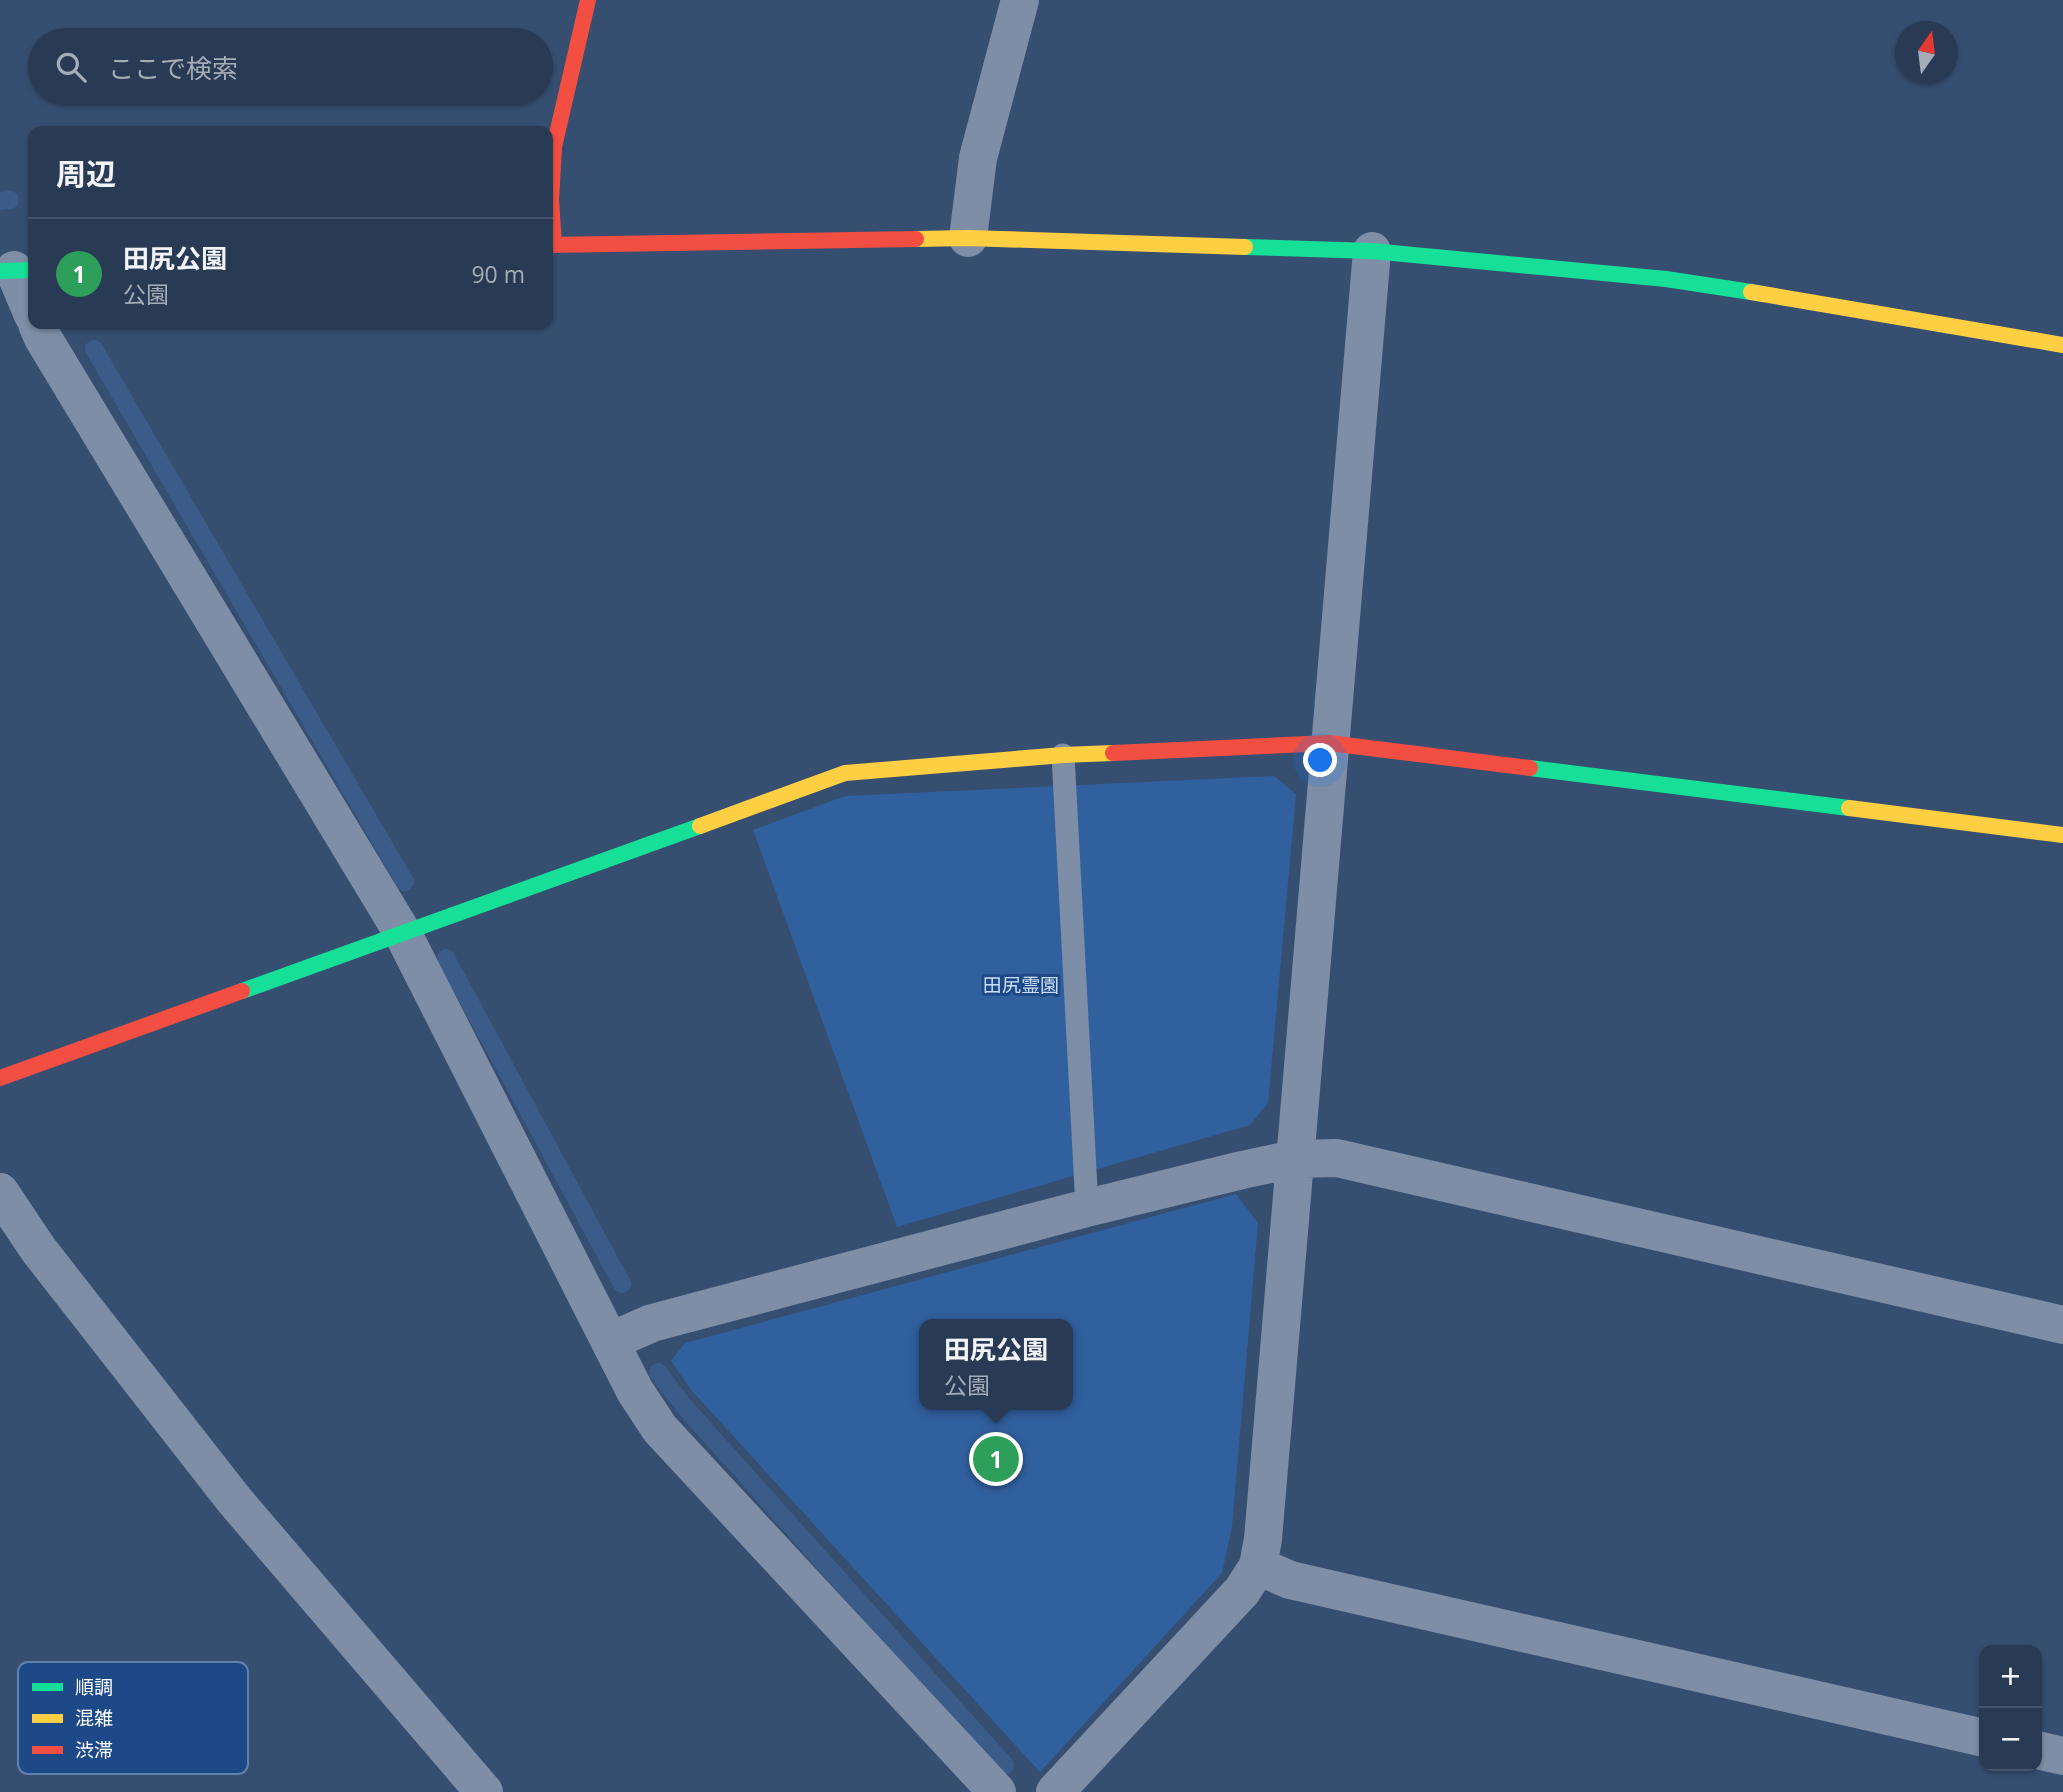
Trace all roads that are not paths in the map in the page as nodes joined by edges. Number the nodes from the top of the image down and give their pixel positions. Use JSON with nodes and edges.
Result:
{"nodes":[{"id":1,"x":588,"y":0,"type":"edge"},
{"id":2,"x":1020,"y":0,"type":"edge"},
{"id":3,"x":553,"y":165,"type":"edge"},
{"id":4,"x":968,"y":238,"type":"junction"},
{"id":5,"x":553,"y":245,"type":"edge"},
{"id":6,"x":1373,"y":251,"type":"junction"},
{"id":7,"x":16,"y":270,"type":"edge"},
{"id":8,"x":28,"y":302,"type":"edge"},
{"id":9,"x":39,"y":329,"type":"edge"},
{"id":10,"x":2063,"y":345,"type":"edge"},
{"id":11,"x":1329,"y":743,"type":"junction"},
{"id":12,"x":1063,"y":755,"type":"junction"},
{"id":13,"x":2063,"y":835,"type":"edge"},
{"id":14,"x":402,"y":932,"type":"junction"},
{"id":15,"x":0,"y":1078,"type":"edge"},
{"id":16,"x":1294,"y":1159,"type":"junction"},
{"id":17,"x":0,"y":1192,"type":"edge"},
{"id":18,"x":1087,"y":1208,"type":"junction"},
{"id":19,"x":2063,"y":1325,"type":"edge"},
{"id":20,"x":611,"y":1341,"type":"junction"},
{"id":21,"x":1258,"y":1566,"type":"junction"},
{"id":22,"x":1979,"y":1737,"type":"edge"},
{"id":23,"x":2042,"y":1750,"type":"edge"},
{"id":24,"x":2063,"y":1755,"type":"edge"},
{"id":25,"x":484,"y":1792,"type":"edge"},
{"id":26,"x":997,"y":1792,"type":"edge"},
{"id":27,"x":1055,"y":1792,"type":"edge"}],
"edges":[{"from":1,"to":3,"type":"street"},
{"from":2,"to":4,"type":"street"},
{"from":4,"to":5,"type":"street"},
{"from":4,"to":6,"type":"street"},
{"from":6,"to":10,"type":"street"},
{"from":6,"to":11,"type":"street"},
{"from":7,"to":8,"type":"street"},
{"from":9,"to":14,"type":"street"},
{"from":11,"to":12,"type":"street"},
{"from":11,"to":13,"type":"street"},
{"from":11,"to":16,"type":"street"},
{"from":12,"to":14,"type":"street"},
{"from":12,"to":18,"type":"lane"},
{"from":14,"to":15,"type":"street"},
{"from":14,"to":20,"type":"street"},
{"from":16,"to":18,"type":"street"},
{"from":16,"to":19,"type":"street"},
{"from":16,"to":21,"type":"street"},
{"from":17,"to":25,"type":"street"},
{"from":18,"to":20,"type":"street"},
{"from":20,"to":26,"type":"street"},
{"from":21,"to":22,"type":"street"},
{"from":21,"to":27,"type":"street"},
{"from":23,"to":24,"type":"street"}]}
